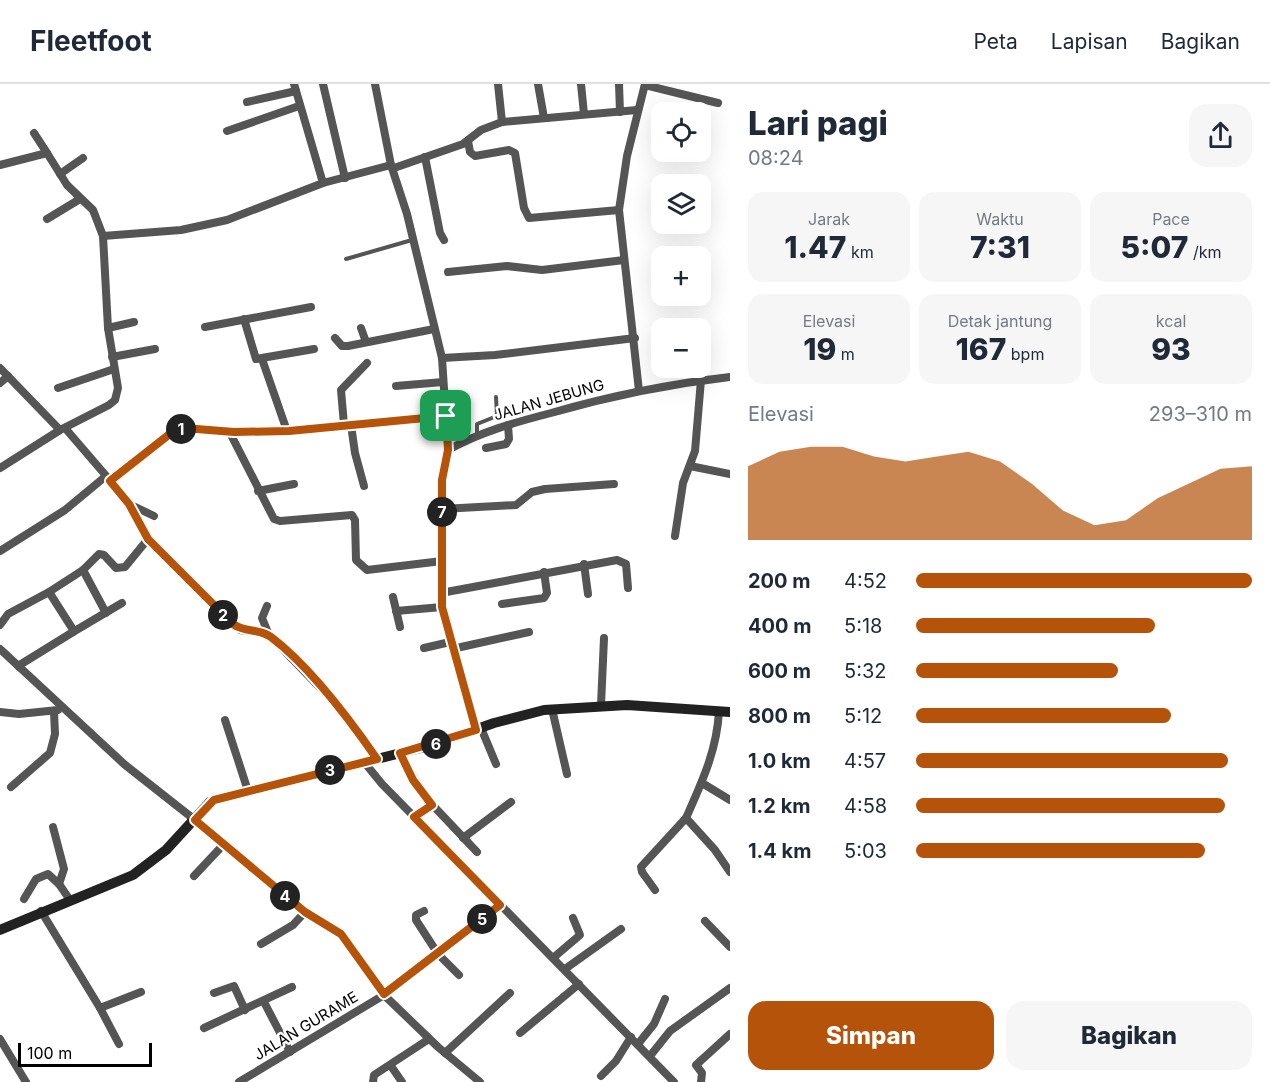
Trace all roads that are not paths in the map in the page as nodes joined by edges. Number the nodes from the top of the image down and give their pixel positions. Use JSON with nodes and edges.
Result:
{"nodes":[{"id":1,"x":323,"y":84,"type":"edge"},
{"id":2,"x":375,"y":84,"type":"edge"},
{"id":3,"x":498,"y":84,"type":"edge"},
{"id":4,"x":538,"y":84,"type":"edge"},
{"id":5,"x":581,"y":84,"type":"edge"},
{"id":6,"x":619,"y":84,"type":"edge"},
{"id":7,"x":645,"y":85,"type":"edge"},
{"id":8,"x":295,"y":88,"type":"edge"},
{"id":9,"x":247,"y":102,"type":"dead end"},
{"id":10,"x":718,"y":103,"type":"dead end"},
{"id":11,"x":299,"y":106,"type":"junction"},
{"id":12,"x":637,"y":110,"type":"junction"},
{"id":13,"x":620,"y":112,"type":"junction"},
{"id":14,"x":584,"y":114,"type":"junction"},
{"id":15,"x":544,"y":118,"type":"junction"},
{"id":16,"x":502,"y":122,"type":"junction"},
{"id":17,"x":227,"y":131,"type":"dead end"},
{"id":18,"x":34,"y":133,"type":"dead end"},
{"id":19,"x":468,"y":141,"type":"junction"},
{"id":20,"x":47,"y":153,"type":"junction"},
{"id":21,"x":425,"y":157,"type":"junction"},
{"id":22,"x":83,"y":158,"type":"dead end"},
{"id":23,"x":0,"y":165,"type":"edge"},
{"id":24,"x":393,"y":166,"type":"junction"},
{"id":25,"x":60,"y":174,"type":"junction"},
{"id":26,"x":345,"y":178,"type":"junction"},
{"id":27,"x":323,"y":183,"type":"junction"},
{"id":28,"x":80,"y":199,"type":"junction"},
{"id":29,"x":619,"y":210,"type":"junction"},
{"id":30,"x":47,"y":219,"type":"dead end"},
{"id":31,"x":103,"y":237,"type":"junction"},
{"id":32,"x":412,"y":240,"type":"junction"},
{"id":33,"x":444,"y":240,"type":"dead end"},
{"id":34,"x":346,"y":258,"type":"dead end"},
{"id":35,"x":624,"y":260,"type":"junction"},
{"id":36,"x":448,"y":272,"type":"dead end"},
{"id":37,"x":311,"y":307,"type":"dead end"},
{"id":38,"x":244,"y":319,"type":"junction"},
{"id":39,"x":134,"y":322,"type":"dead end"},
{"id":40,"x":205,"y":327,"type":"dead end"},
{"id":41,"x":108,"y":328,"type":"junction"},
{"id":42,"x":361,"y":328,"type":"dead end"},
{"id":43,"x":434,"y":329,"type":"junction"},
{"id":44,"x":336,"y":338,"type":"dead end"},
{"id":45,"x":635,"y":338,"type":"junction"},
{"id":46,"x":366,"y":342,"type":"junction"},
{"id":47,"x":155,"y":349,"type":"dead end"},
{"id":48,"x":314,"y":349,"type":"dead end"},
{"id":49,"x":112,"y":357,"type":"junction"},
{"id":50,"x":442,"y":358,"type":"junction"},
{"id":51,"x":262,"y":359,"type":"junction"},
{"id":52,"x":367,"y":363,"type":"dead end"},
{"id":53,"x":0,"y":368,"type":"edge"},
{"id":54,"x":114,"y":369,"type":"junction"},
{"id":55,"x":8,"y":376,"type":"junction"},
{"id":56,"x":730,"y":377,"type":"edge"},
{"id":57,"x":701,"y":380,"type":"junction"},
{"id":58,"x":443,"y":382,"type":"junction"},
{"id":59,"x":0,"y":383,"type":"edge"},
{"id":60,"x":396,"y":386,"type":"dead end"},
{"id":61,"x":58,"y":388,"type":"dead end"},
{"id":62,"x":639,"y":391,"type":"junction"},
{"id":63,"x":496,"y":397,"type":"dead end"},
{"id":64,"x":446,"y":416,"type":"junction"},
{"id":65,"x":348,"y":425,"type":"junction"},
{"id":66,"x":508,"y":425,"type":"junction"},
{"id":67,"x":62,"y":429,"type":"junction"},
{"id":68,"x":229,"y":431,"type":"junction"},
{"id":69,"x":287,"y":431,"type":"junction"},
{"id":70,"x":477,"y":436,"type":"junction"},
{"id":71,"x":486,"y":448,"type":"dead end"},
{"id":72,"x":448,"y":450,"type":"junction"},
{"id":73,"x":690,"y":466,"type":"junction"},
{"id":74,"x":0,"y":468,"type":"edge"},
{"id":75,"x":730,"y":474,"type":"edge"},
{"id":76,"x":108,"y":478,"type":"junction"},
{"id":77,"x":294,"y":484,"type":"dead end"},
{"id":78,"x":614,"y":484,"type":"dead end"},
{"id":79,"x":364,"y":486,"type":"dead end"},
{"id":80,"x":258,"y":491,"type":"junction"},
{"id":81,"x":129,"y":504,"type":"junction"},
{"id":82,"x":442,"y":509,"type":"junction"},
{"id":83,"x":154,"y":516,"type":"dead end"},
{"id":84,"x":675,"y":536,"type":"dead end"},
{"id":85,"x":148,"y":539,"type":"junction"},
{"id":86,"x":0,"y":551,"type":"edge"},
{"id":87,"x":442,"y":561,"type":"junction"},
{"id":88,"x":584,"y":564,"type":"junction"},
{"id":89,"x":83,"y":570,"type":"junction"},
{"id":90,"x":544,"y":572,"type":"junction"},
{"id":91,"x":628,"y":588,"type":"dead end"},
{"id":92,"x":49,"y":592,"type":"junction"},
{"id":93,"x":441,"y":593,"type":"junction"},
{"id":94,"x":588,"y":594,"type":"dead end"},
{"id":95,"x":393,"y":597,"type":"dead end"},
{"id":96,"x":122,"y":603,"type":"dead end"},
{"id":97,"x":502,"y":604,"type":"dead end"},
{"id":98,"x":267,"y":606,"type":"dead end"},
{"id":99,"x":442,"y":607,"type":"junction"},
{"id":100,"x":396,"y":611,"type":"junction"},
{"id":101,"x":106,"y":613,"type":"junction"},
{"id":102,"x":0,"y":624,"type":"edge"},
{"id":103,"x":400,"y":627,"type":"dead end"},
{"id":104,"x":73,"y":632,"type":"junction"},
{"id":105,"x":529,"y":632,"type":"dead end"},
{"id":106,"x":269,"y":635,"type":"junction"},
{"id":107,"x":604,"y":638,"type":"dead end"},
{"id":108,"x":451,"y":645,"type":"junction"},
{"id":109,"x":423,"y":648,"type":"dead end"},
{"id":110,"x":0,"y":649,"type":"edge"},
{"id":111,"x":18,"y":666,"type":"junction"},
{"id":112,"x":601,"y":705,"type":"junction"},
{"id":113,"x":63,"y":708,"type":"junction"},
{"id":114,"x":552,"y":709,"type":"junction"},
{"id":115,"x":724,"y":711,"type":"edge"},
{"id":116,"x":0,"y":712,"type":"edge"},
{"id":117,"x":54,"y":712,"type":"junction"},
{"id":118,"x":225,"y":720,"type":"dead end"},
{"id":119,"x":478,"y":729,"type":"junction"},
{"id":120,"x":400,"y":753,"type":"junction"},
{"id":121,"x":377,"y":759,"type":"junction"},
{"id":122,"x":364,"y":762,"type":"junction"},
{"id":123,"x":496,"y":764,"type":"dead end"},
{"id":124,"x":567,"y":774,"type":"dead end"},
{"id":125,"x":702,"y":783,"type":"junction"},
{"id":126,"x":11,"y":787,"type":"dead end"},
{"id":127,"x":248,"y":791,"type":"junction"},
{"id":128,"x":730,"y":800,"type":"edge"},
{"id":129,"x":511,"y":801,"type":"dead end"},
{"id":130,"x":432,"y":805,"type":"junction"},
{"id":131,"x":414,"y":817,"type":"junction"},
{"id":132,"x":686,"y":818,"type":"junction"},
{"id":133,"x":195,"y":820,"type":"junction"},
{"id":134,"x":52,"y":827,"type":"dead end"},
{"id":135,"x":463,"y":838,"type":"junction"},
{"id":136,"x":224,"y":844,"type":"junction"},
{"id":137,"x":477,"y":852,"type":"dead end"},
{"id":138,"x":730,"y":872,"type":"edge"},
{"id":139,"x":194,"y":876,"type":"dead end"},
{"id":140,"x":59,"y":884,"type":"junction"},
{"id":141,"x":655,"y":891,"type":"dead end"},
{"id":142,"x":24,"y":898,"type":"dead end"},
{"id":143,"x":70,"y":900,"type":"junction"},
{"id":144,"x":500,"y":905,"type":"junction"},
{"id":145,"x":41,"y":911,"type":"junction"},
{"id":146,"x":423,"y":911,"type":"dead end"},
{"id":147,"x":305,"y":912,"type":"junction"},
{"id":148,"x":573,"y":918,"type":"dead end"},
{"id":149,"x":705,"y":921,"type":"dead end"},
{"id":150,"x":621,"y":929,"type":"dead end"},
{"id":151,"x":0,"y":930,"type":"edge"},
{"id":152,"x":261,"y":944,"type":"dead end"},
{"id":153,"x":730,"y":947,"type":"edge"},
{"id":154,"x":438,"y":954,"type":"junction"},
{"id":155,"x":553,"y":958,"type":"junction"},
{"id":156,"x":565,"y":969,"type":"junction"},
{"id":157,"x":459,"y":975,"type":"dead end"},
{"id":158,"x":579,"y":984,"type":"junction"},
{"id":159,"x":292,"y":987,"type":"dead end"},
{"id":160,"x":730,"y":988,"type":"edge"},
{"id":161,"x":141,"y":992,"type":"dead end"},
{"id":162,"x":214,"y":993,"type":"dead end"},
{"id":163,"x":510,"y":993,"type":"dead end"},
{"id":164,"x":384,"y":994,"type":"junction"},
{"id":165,"x":665,"y":999,"type":"dead end"},
{"id":166,"x":264,"y":1002,"type":"junction"},
{"id":167,"x":100,"y":1008,"type":"junction"},
{"id":168,"x":245,"y":1010,"type":"junction"},
{"id":169,"x":204,"y":1028,"type":"dead end"},
{"id":170,"x":520,"y":1033,"type":"dead end"},
{"id":171,"x":730,"y":1034,"type":"edge"},
{"id":172,"x":631,"y":1037,"type":"junction"},
{"id":173,"x":0,"y":1039,"type":"edge"},
{"id":174,"x":429,"y":1040,"type":"junction"},
{"id":175,"x":119,"y":1044,"type":"dead end"},
{"id":176,"x":638,"y":1044,"type":"junction"},
{"id":177,"x":290,"y":1052,"type":"junction"},
{"id":178,"x":445,"y":1053,"type":"junction"},
{"id":179,"x":650,"y":1056,"type":"junction"},
{"id":180,"x":391,"y":1066,"type":"junction"},
{"id":181,"x":601,"y":1076,"type":"dead end"},
{"id":182,"x":26,"y":1082,"type":"edge"},
{"id":183,"x":239,"y":1082,"type":"edge"},
{"id":184,"x":373,"y":1082,"type":"edge"},
{"id":185,"x":402,"y":1082,"type":"edge"},
{"id":186,"x":480,"y":1082,"type":"edge"},
{"id":187,"x":674,"y":1082,"type":"edge"},
{"id":188,"x":701,"y":1082,"type":"edge"}],
"edges":[{"from":1,"to":26,"type":"street"},
{"from":2,"to":24,"type":"street"},
{"from":3,"to":16,"type":"street"},
{"from":4,"to":15,"type":"street"},
{"from":5,"to":14,"type":"street"},
{"from":6,"to":13,"type":"street"},
{"from":7,"to":10,"type":"street"},
{"from":7,"to":12,"type":"street"},
{"from":8,"to":9,"type":"street"},
{"from":8,"to":11,"type":"street"},
{"from":11,"to":17,"type":"street"},
{"from":11,"to":27,"type":"street"},
{"from":12,"to":13,"type":"street"},
{"from":12,"to":29,"type":"street"},
{"from":13,"to":14,"type":"street"},
{"from":14,"to":15,"type":"street"},
{"from":15,"to":16,"type":"street"},
{"from":16,"to":19,"type":"street"},
{"from":18,"to":20,"type":"street"},
{"from":19,"to":21,"type":"street"},
{"from":19,"to":29,"type":"street"},
{"from":20,"to":23,"type":"street"},
{"from":20,"to":25,"type":"street"},
{"from":21,"to":24,"type":"street"},
{"from":21,"to":33,"type":"street"},
{"from":22,"to":25,"type":"street"},
{"from":24,"to":26,"type":"street"},
{"from":24,"to":32,"type":"street"},
{"from":25,"to":28,"type":"street"},
{"from":26,"to":27,"type":"street"},
{"from":27,"to":31,"type":"street"},
{"from":28,"to":30,"type":"street"},
{"from":28,"to":31,"type":"street"},
{"from":29,"to":35,"type":"street"},
{"from":31,"to":41,"type":"street"},
{"from":32,"to":34,"type":"lane"},
{"from":32,"to":43,"type":"street"},
{"from":35,"to":36,"type":"street"},
{"from":35,"to":45,"type":"street"},
{"from":37,"to":38,"type":"street"},
{"from":38,"to":40,"type":"street"},
{"from":38,"to":51,"type":"street"},
{"from":39,"to":41,"type":"street"},
{"from":41,"to":49,"type":"street"},
{"from":42,"to":46,"type":"street"},
{"from":43,"to":46,"type":"street"},
{"from":43,"to":50,"type":"street"},
{"from":44,"to":46,"type":"street"},
{"from":45,"to":50,"type":"street"},
{"from":45,"to":62,"type":"street"},
{"from":47,"to":49,"type":"street"},
{"from":48,"to":51,"type":"street"},
{"from":49,"to":54,"type":"street"},
{"from":50,"to":58,"type":"street"},
{"from":51,"to":69,"type":"street"},
{"from":52,"to":65,"type":"street"},
{"from":53,"to":55,"type":"street"},
{"from":54,"to":61,"type":"street"},
{"from":54,"to":67,"type":"street"},
{"from":55,"to":59,"type":"street"},
{"from":55,"to":67,"type":"street"},
{"from":56,"to":57,"type":"street","name":"JALAN JEBUNG"},
{"from":57,"to":62,"type":"street","name":"JALAN JEBUNG"},
{"from":57,"to":73,"type":"street"},
{"from":58,"to":60,"type":"street"},
{"from":58,"to":64,"type":"street"},
{"from":62,"to":66,"type":"street","name":"JALAN JEBUNG"},
{"from":63,"to":70,"type":"lane"},
{"from":64,"to":65,"type":"street"},
{"from":64,"to":72,"type":"street"},
{"from":65,"to":69,"type":"street"},
{"from":65,"to":79,"type":"street"},
{"from":66,"to":70,"type":"street","name":"JALAN JEBUNG"},
{"from":66,"to":71,"type":"street"},
{"from":67,"to":74,"type":"street"},
{"from":67,"to":76,"type":"street"},
{"from":68,"to":69,"type":"street"},
{"from":68,"to":76,"type":"street"},
{"from":68,"to":80,"type":"street"},
{"from":70,"to":72,"type":"street","name":"JALAN JEBUNG"},
{"from":72,"to":82,"type":"street"},
{"from":73,"to":75,"type":"street"},
{"from":73,"to":84,"type":"street"},
{"from":76,"to":81,"type":"street"},
{"from":76,"to":86,"type":"street"},
{"from":77,"to":80,"type":"street"},
{"from":78,"to":82,"type":"street"},
{"from":80,"to":87,"type":"street"},
{"from":81,"to":83,"type":"street"},
{"from":81,"to":85,"type":"street"},
{"from":82,"to":87,"type":"street"},
{"from":85,"to":89,"type":"street"},
{"from":85,"to":106,"type":"street"},
{"from":87,"to":93,"type":"street"},
{"from":88,"to":90,"type":"street"},
{"from":88,"to":91,"type":"street"},
{"from":88,"to":94,"type":"street"},
{"from":89,"to":92,"type":"street"},
{"from":89,"to":101,"type":"street"},
{"from":90,"to":93,"type":"street"},
{"from":90,"to":97,"type":"street"},
{"from":92,"to":102,"type":"street"},
{"from":92,"to":104,"type":"street"},
{"from":93,"to":99,"type":"street"},
{"from":95,"to":100,"type":"street"},
{"from":96,"to":101,"type":"street"},
{"from":98,"to":106,"type":"street"},
{"from":99,"to":100,"type":"street"},
{"from":99,"to":108,"type":"street"},
{"from":100,"to":103,"type":"street"},
{"from":101,"to":104,"type":"street"},
{"from":104,"to":111,"type":"street"},
{"from":105,"to":108,"type":"street"},
{"from":106,"to":121,"type":"street"},
{"from":107,"to":112,"type":"street"},
{"from":108,"to":109,"type":"street"},
{"from":108,"to":119,"type":"street"},
{"from":110,"to":111,"type":"street"},
{"from":111,"to":113,"type":"street"},
{"from":112,"to":114,"type":"street"},
{"from":112,"to":115,"type":"street"},
{"from":113,"to":117,"type":"street"},
{"from":113,"to":133,"type":"street"},
{"from":114,"to":119,"type":"street"},
{"from":114,"to":124,"type":"street"},
{"from":115,"to":125,"type":"street"},
{"from":116,"to":117,"type":"street"},
{"from":117,"to":126,"type":"street"},
{"from":118,"to":127,"type":"street"},
{"from":119,"to":120,"type":"street"},
{"from":119,"to":123,"type":"street"},
{"from":120,"to":121,"type":"street"},
{"from":120,"to":130,"type":"street"},
{"from":121,"to":122,"type":"street"},
{"from":122,"to":127,"type":"street"},
{"from":122,"to":131,"type":"street"},
{"from":125,"to":128,"type":"street"},
{"from":125,"to":132,"type":"street"},
{"from":127,"to":133,"type":"street"},
{"from":129,"to":135,"type":"street"},
{"from":130,"to":131,"type":"street"},
{"from":130,"to":135,"type":"street"},
{"from":131,"to":144,"type":"street"},
{"from":132,"to":138,"type":"street"},
{"from":132,"to":141,"type":"street"},
{"from":133,"to":136,"type":"street"},
{"from":133,"to":143,"type":"street"},
{"from":134,"to":140,"type":"street"},
{"from":135,"to":137,"type":"street"},
{"from":136,"to":139,"type":"street"},
{"from":136,"to":147,"type":"street"},
{"from":140,"to":142,"type":"street"},
{"from":140,"to":143,"type":"street"},
{"from":143,"to":145,"type":"street"},
{"from":144,"to":154,"type":"street","name":"JALAN GURAME"},
{"from":144,"to":155,"type":"street"},
{"from":145,"to":151,"type":"street"},
{"from":145,"to":167,"type":"street"},
{"from":146,"to":154,"type":"street"},
{"from":147,"to":152,"type":"street"},
{"from":147,"to":164,"type":"street"},
{"from":148,"to":155,"type":"street"},
{"from":149,"to":153,"type":"street"},
{"from":150,"to":156,"type":"street"},
{"from":154,"to":157,"type":"street"},
{"from":154,"to":164,"type":"street","name":"JALAN GURAME"},
{"from":155,"to":156,"type":"street"},
{"from":156,"to":158,"type":"street"},
{"from":158,"to":170,"type":"street"},
{"from":158,"to":172,"type":"street"},
{"from":159,"to":166,"type":"street"},
{"from":160,"to":179,"type":"street"},
{"from":161,"to":167,"type":"street"},
{"from":162,"to":168,"type":"street"},
{"from":163,"to":178,"type":"street"},
{"from":164,"to":174,"type":"street"},
{"from":164,"to":177,"type":"street","name":"JALAN GURAME"},
{"from":165,"to":176,"type":"street"},
{"from":166,"to":168,"type":"street"},
{"from":166,"to":177,"type":"street"},
{"from":167,"to":175,"type":"street"},
{"from":168,"to":169,"type":"street"},
{"from":171,"to":188,"type":"street"},
{"from":172,"to":176,"type":"street"},
{"from":172,"to":181,"type":"street"},
{"from":173,"to":182,"type":"street"},
{"from":174,"to":178,"type":"street"},
{"from":174,"to":180,"type":"street"},
{"from":176,"to":179,"type":"street"},
{"from":177,"to":183,"type":"street","name":"JALAN GURAME"},
{"from":178,"to":186,"type":"street"},
{"from":179,"to":187,"type":"street"},
{"from":180,"to":184,"type":"street"},
{"from":180,"to":185,"type":"street"}]}
